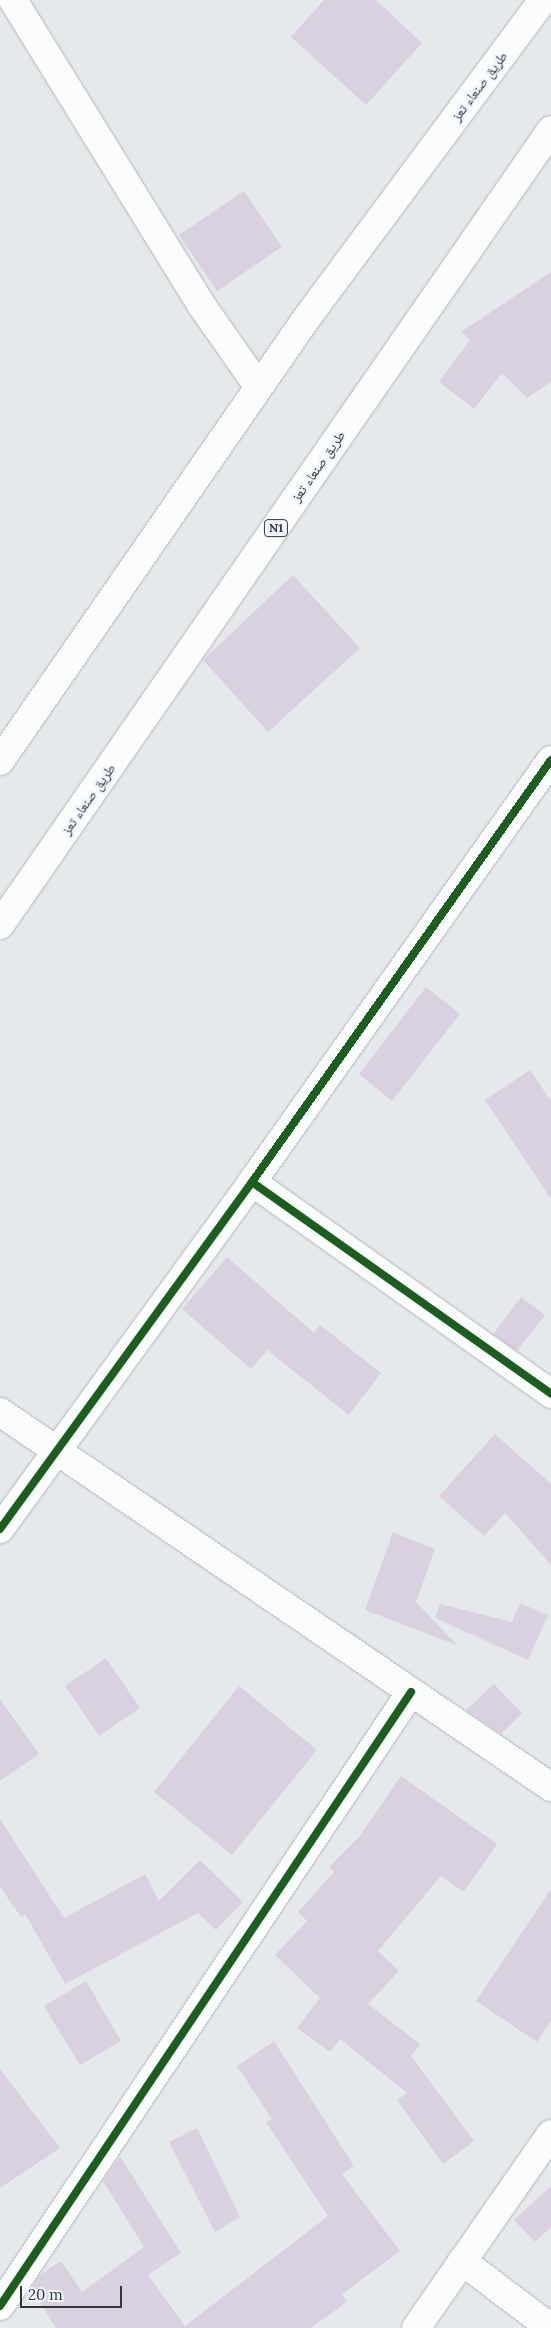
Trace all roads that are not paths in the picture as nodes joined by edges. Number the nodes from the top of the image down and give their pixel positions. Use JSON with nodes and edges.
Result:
{"nodes":[{"id":1,"x":543,"y":0,"type":"edge"},
{"id":2,"x":10,"y":9,"type":"edge"},
{"id":3,"x":551,"y":130,"type":"edge"},
{"id":4,"x":258,"y":386,"type":"junction"},
{"id":5,"x":551,"y":760,"type":"edge"},
{"id":6,"x":0,"y":761,"type":"edge"},
{"id":7,"x":0,"y":925,"type":"edge"},
{"id":8,"x":252,"y":1182,"type":"junction"},
{"id":9,"x":547,"y":1382,"type":"edge"},
{"id":10,"x":0,"y":1412,"type":"edge"},
{"id":11,"x":56,"y":1450,"type":"junction"},
{"id":12,"x":0,"y":1529,"type":"edge"},
{"id":13,"x":411,"y":1692,"type":"junction"},
{"id":14,"x":551,"y":1787,"type":"edge"},
{"id":15,"x":551,"y":2134,"type":"edge"},
{"id":16,"x":462,"y":2261,"type":"junction"},
{"id":17,"x":0,"y":2306,"type":"edge"},
{"id":18,"x":416,"y":2328,"type":"edge"},
{"id":19,"x":551,"y":2328,"type":"edge"}],
"edges":[{"from":1,"to":4,"type":"main road","name":"طريق صنعاء تعز"},
{"from":2,"to":4,"type":"main road"},
{"from":3,"to":7,"type":"main road","name":"طريق صنعاء تعز","number":"N1"},
{"from":4,"to":6,"type":"main road","name":"طريق صنعاء تعز"},
{"from":5,"to":8,"type":"main road"},
{"from":8,"to":9,"type":"main road"},
{"from":8,"to":11,"type":"main road"},
{"from":10,"to":11,"type":"main road"},
{"from":11,"to":12,"type":"main road"},
{"from":11,"to":13,"type":"main road"},
{"from":13,"to":14,"type":"main road"},
{"from":13,"to":17,"type":"main road"},
{"from":15,"to":16,"type":"main road"},
{"from":16,"to":18,"type":"main road"},
{"from":16,"to":19,"type":"main road"}]}
